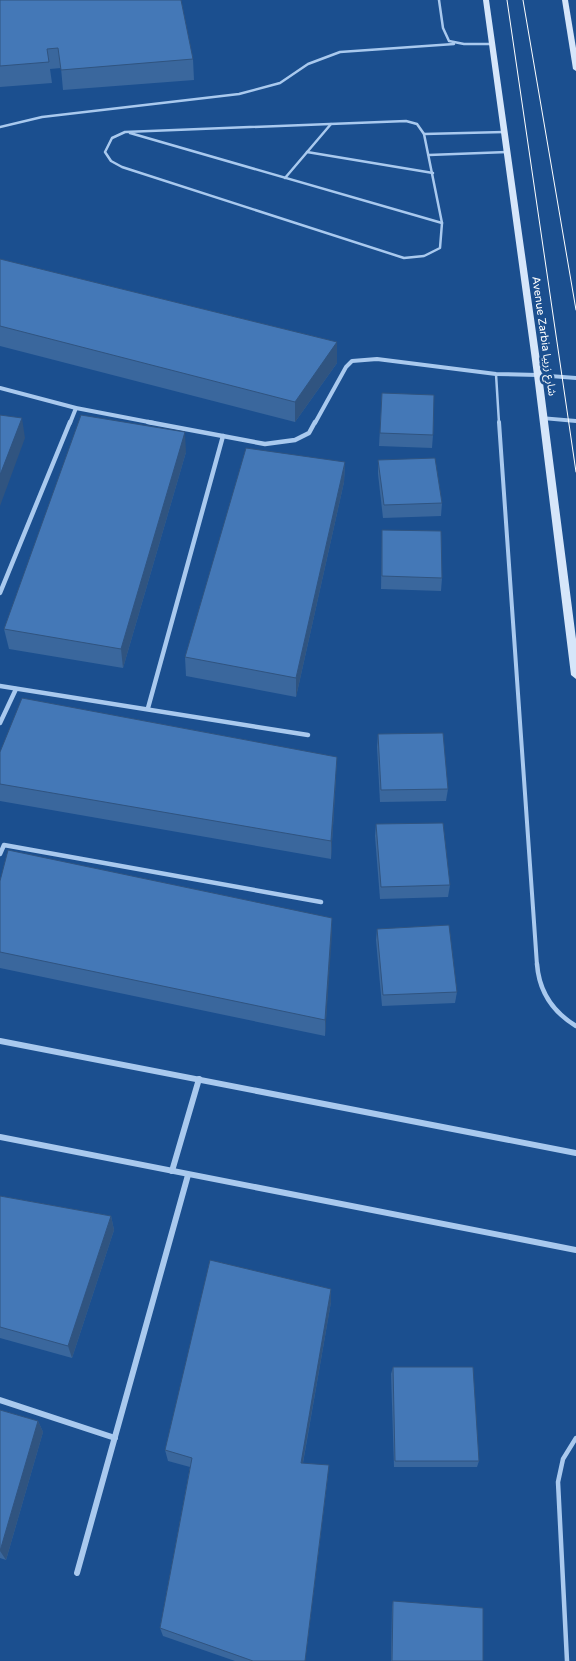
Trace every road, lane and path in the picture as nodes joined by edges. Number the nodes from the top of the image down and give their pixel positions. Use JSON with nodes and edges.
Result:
{"nodes":[{"id":1,"x":439,"y":0,"type":"edge"},
{"id":2,"x":486,"y":0,"type":"edge"},
{"id":3,"x":565,"y":0,"type":"edge"},
{"id":4,"x":454,"y":44,"type":"junction"},
{"id":5,"x":492,"y":44,"type":"junction"},
{"id":6,"x":576,"y":69,"type":"edge"},
{"id":7,"x":331,"y":124,"type":"junction"},
{"id":8,"x":0,"y":127,"type":"edge"},
{"id":9,"x":125,"y":132,"type":"junction"},
{"id":10,"x":504,"y":132,"type":"junction"},
{"id":11,"x":424,"y":134,"type":"junction"},
{"id":12,"x":307,"y":152,"type":"junction"},
{"id":13,"x":507,"y":152,"type":"junction"},
{"id":14,"x":429,"y":154,"type":"junction"},
{"id":15,"x":432,"y":173,"type":"junction"},
{"id":16,"x":285,"y":178,"type":"junction"},
{"id":17,"x":442,"y":223,"type":"junction"},
{"id":18,"x":496,"y":374,"type":"junction"},
{"id":19,"x":538,"y":375,"type":"junction"},
{"id":20,"x":576,"y":378,"type":"edge"},
{"id":21,"x":0,"y":388,"type":"edge"},
{"id":22,"x":76,"y":408,"type":"junction"},
{"id":23,"x":543,"y":418,"type":"junction"},
{"id":24,"x":576,"y":421,"type":"edge"},
{"id":25,"x":223,"y":436,"type":"junction"},
{"id":26,"x":0,"y":594,"type":"edge"},
{"id":27,"x":576,"y":675,"type":"edge"},
{"id":28,"x":0,"y":686,"type":"edge"},
{"id":29,"x":16,"y":689,"type":"junction"},
{"id":30,"x":148,"y":708,"type":"junction"},
{"id":31,"x":0,"y":723,"type":"edge"},
{"id":32,"x":308,"y":735,"type":"dead end"},
{"id":33,"x":2,"y":845,"type":"edge"},
{"id":34,"x":0,"y":854,"type":"edge"},
{"id":35,"x":321,"y":902,"type":"dead end"},
{"id":36,"x":576,"y":1026,"type":"edge"},
{"id":37,"x":0,"y":1041,"type":"edge"},
{"id":38,"x":199,"y":1079,"type":"junction"},
{"id":39,"x":0,"y":1137,"type":"edge"},
{"id":40,"x":576,"y":1153,"type":"edge"},
{"id":41,"x":172,"y":1172,"type":"junction"},
{"id":42,"x":188,"y":1175,"type":"junction"},
{"id":43,"x":576,"y":1250,"type":"edge"},
{"id":44,"x":0,"y":1400,"type":"edge"},
{"id":45,"x":115,"y":1438,"type":"junction"},
{"id":46,"x":576,"y":1438,"type":"edge"},
{"id":47,"x":77,"y":1573,"type":"dead end"},
{"id":48,"x":568,"y":1661,"type":"edge"}],
"edges":[{"from":1,"to":4,"type":"lane"},
{"from":2,"to":5,"type":"main road","name":"Avenue Zarbia شارع زربيا"},
{"from":3,"to":6,"type":"main road"},
{"from":4,"to":5,"type":"lane"},
{"from":4,"to":8,"type":"lane"},
{"from":5,"to":10,"type":"main road","name":"Avenue Zarbia شارع زربيا"},
{"from":7,"to":9,"type":"lane"},
{"from":7,"to":11,"type":"lane"},
{"from":7,"to":12,"type":"lane"},
{"from":9,"to":16,"type":"lane"},
{"from":9,"to":17,"type":"lane"},
{"from":10,"to":11,"type":"lane"},
{"from":10,"to":13,"type":"main road","name":"Avenue Zarbia شارع زربيا"},
{"from":11,"to":14,"type":"lane"},
{"from":12,"to":15,"type":"lane"},
{"from":12,"to":16,"type":"lane"},
{"from":13,"to":14,"type":"lane"},
{"from":13,"to":19,"type":"main road","name":"Avenue Zarbia شارع زربيا"},
{"from":14,"to":15,"type":"lane"},
{"from":15,"to":17,"type":"lane"},
{"from":16,"to":17,"type":"lane"},
{"from":18,"to":19,"type":"street"},
{"from":18,"to":25,"type":"street"},
{"from":18,"to":36,"type":"lane"},
{"from":19,"to":20,"type":"street"},
{"from":19,"to":23,"type":"main road","name":"Avenue Zarbia شارع زربيا"},
{"from":21,"to":22,"type":"street"},
{"from":22,"to":25,"type":"street"},
{"from":22,"to":26,"type":"street"},
{"from":23,"to":24,"type":"street"},
{"from":23,"to":27,"type":"main road","name":"Avenue Zarbia شارع زربيا"},
{"from":25,"to":30,"type":"street"},
{"from":28,"to":29,"type":"street"},
{"from":29,"to":30,"type":"street"},
{"from":29,"to":31,"type":"street"},
{"from":30,"to":32,"type":"street"},
{"from":33,"to":34,"type":"street"},
{"from":33,"to":35,"type":"street"},
{"from":37,"to":38,"type":"street"},
{"from":38,"to":40,"type":"street"},
{"from":38,"to":41,"type":"street"},
{"from":39,"to":41,"type":"street"},
{"from":41,"to":42,"type":"street"},
{"from":42,"to":43,"type":"street"},
{"from":42,"to":45,"type":"street"},
{"from":44,"to":45,"type":"street"},
{"from":45,"to":47,"type":"street"},
{"from":46,"to":48,"type":"lane"}]}
